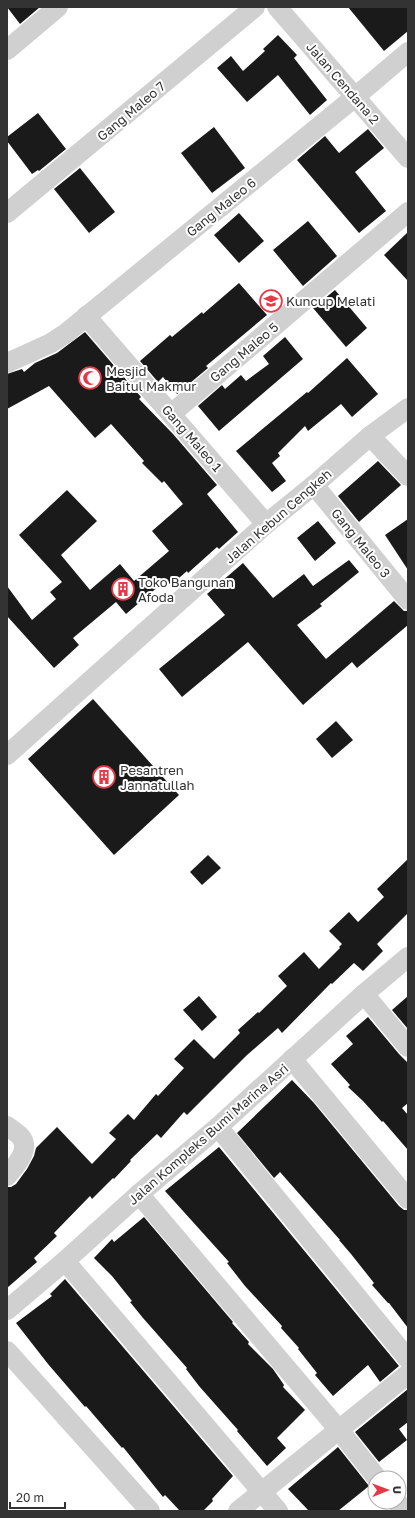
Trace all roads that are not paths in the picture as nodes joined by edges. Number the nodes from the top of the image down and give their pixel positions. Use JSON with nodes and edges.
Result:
{"nodes":[{"id":1,"x":58,"y":7,"type":"edge"},
{"id":2,"x":255,"y":7,"type":"edge"},
{"id":3,"x":278,"y":7,"type":"edge"},
{"id":4,"x":7,"y":50,"type":"edge"},
{"id":5,"x":408,"y":52,"type":"edge"},
{"id":6,"x":355,"y":97,"type":"junction"},
{"id":7,"x":408,"y":158,"type":"edge"},
{"id":8,"x":408,"y":212,"type":"edge"},
{"id":9,"x":7,"y":213,"type":"edge"},
{"id":10,"x":86,"y":316,"type":"junction"},
{"id":11,"x":7,"y":363,"type":"edge"},
{"id":12,"x":408,"y":408,"type":"edge"},
{"id":13,"x":171,"y":414,"type":"junction"},
{"id":14,"x":370,"y":436,"type":"junction"},
{"id":15,"x":408,"y":476,"type":"edge"},
{"id":16,"x":314,"y":485,"type":"junction"},
{"id":17,"x":266,"y":524,"type":"junction"},
{"id":18,"x":408,"y":600,"type":"edge"},
{"id":19,"x":7,"y":755,"type":"edge"},
{"id":20,"x":408,"y":957,"type":"edge"},
{"id":21,"x":364,"y":994,"type":"junction"},
{"id":22,"x":408,"y":1047,"type":"edge"},
{"id":23,"x":292,"y":1059,"type":"junction"},
{"id":24,"x":7,"y":1126,"type":"edge"},
{"id":25,"x":218,"y":1127,"type":"junction"},
{"id":26,"x":7,"y":1176,"type":"edge"},
{"id":27,"x":140,"y":1194,"type":"junction"},
{"id":28,"x":408,"y":1199,"type":"edge"},
{"id":29,"x":65,"y":1261,"type":"junction"},
{"id":30,"x":7,"y":1310,"type":"edge"},
{"id":31,"x":7,"y":1351,"type":"edge"},
{"id":32,"x":408,"y":1359,"type":"edge"},
{"id":33,"x":408,"y":1374,"type":"edge"},
{"id":34,"x":339,"y":1430,"type":"junction"},
{"id":35,"x":371,"y":1470,"type":"edge"},
{"id":36,"x":262,"y":1491,"type":"junction"},
{"id":37,"x":150,"y":1511,"type":"edge"},
{"id":38,"x":238,"y":1511,"type":"edge"},
{"id":39,"x":278,"y":1511,"type":"edge"}],
"edges":[{"from":1,"to":4,"type":"street"},
{"from":2,"to":9,"type":"street","name":"Gang Maleo 7"},
{"from":3,"to":6,"type":"street","name":"Jalan Cendana 2"},
{"from":5,"to":6,"type":"street","name":"Gang Maleo 6"},
{"from":6,"to":7,"type":"street","name":"Jalan Cendana 2"},
{"from":6,"to":10,"type":"street","name":"Gang Maleo 6"},
{"from":8,"to":13,"type":"street","name":"Gang Maleo 5"},
{"from":10,"to":11,"type":"street","name":"Gang Maleo 6"},
{"from":10,"to":13,"type":"street","name":"Gang Maleo 1"},
{"from":12,"to":14,"type":"street","name":"Jalan Kebun Cengkeh"},
{"from":13,"to":17,"type":"street","name":"Gang Maleo 1"},
{"from":14,"to":15,"type":"street"},
{"from":14,"to":16,"type":"street","name":"Jalan Kebun Cengkeh"},
{"from":16,"to":17,"type":"street","name":"Jalan Kebun Cengkeh"},
{"from":16,"to":18,"type":"street","name":"Gang Maleo 3"},
{"from":17,"to":19,"type":"street","name":"Jalan Kebun Cengkeh"},
{"from":20,"to":21,"type":"street","name":"Jalan Kompleks Bumi Marina Asri"},
{"from":21,"to":22,"type":"street"},
{"from":21,"to":23,"type":"street","name":"Jalan Kompleks Bumi Marina Asri"},
{"from":23,"to":25,"type":"street","name":"Jalan Kompleks Bumi Marina Asri"},
{"from":23,"to":28,"type":"street"},
{"from":24,"to":26,"type":"street"},
{"from":25,"to":27,"type":"street","name":"Jalan Kompleks Bumi Marina Asri"},
{"from":25,"to":32,"type":"street"},
{"from":27,"to":29,"type":"street","name":"Jalan Kompleks Bumi Marina Asri"},
{"from":27,"to":34,"type":"street"},
{"from":29,"to":30,"type":"street","name":"Jalan Kompleks Bumi Marina Asri"},
{"from":29,"to":36,"type":"street"},
{"from":31,"to":37,"type":"street"},
{"from":33,"to":34,"type":"street"},
{"from":34,"to":35,"type":"street"},
{"from":34,"to":36,"type":"street"},
{"from":36,"to":38,"type":"street"},
{"from":36,"to":39,"type":"street"}]}
